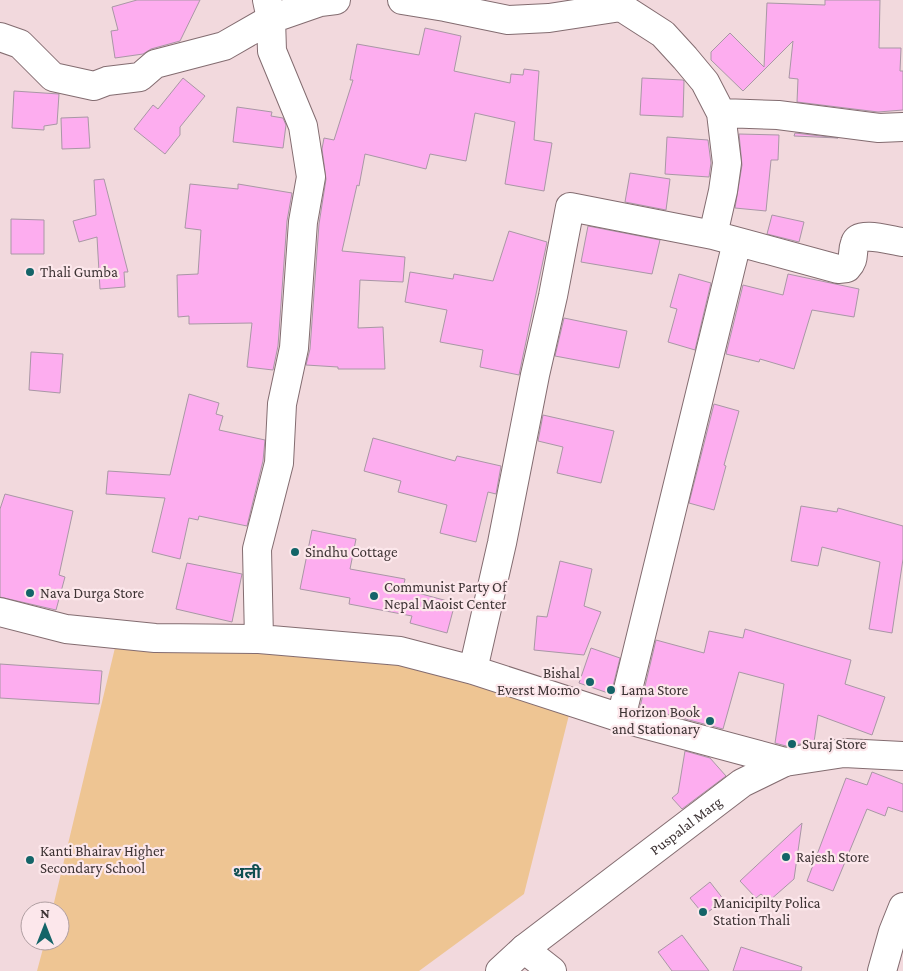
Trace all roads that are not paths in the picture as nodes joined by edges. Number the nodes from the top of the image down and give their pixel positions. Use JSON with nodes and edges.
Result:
{"nodes":[{"id":1,"x":336,"y":0,"type":"edge"},
{"id":2,"x":402,"y":0,"type":"edge"},
{"id":3,"x":586,"y":6,"type":"edge"},
{"id":4,"x":269,"y":9,"type":"edge"},
{"id":5,"x":0,"y":37,"type":"edge"},
{"id":6,"x":721,"y":113,"type":"junction"},
{"id":7,"x":903,"y":127,"type":"edge"},
{"id":8,"x":725,"y":238,"type":"junction"},
{"id":9,"x":903,"y":242,"type":"edge"},
{"id":10,"x":0,"y":612,"type":"edge"},
{"id":11,"x":259,"y":639,"type":"junction"},
{"id":12,"x":473,"y":670,"type":"junction"},
{"id":13,"x":621,"y":718,"type":"junction"},
{"id":14,"x":903,"y":756,"type":"edge"},
{"id":15,"x":784,"y":762,"type":"junction"},
{"id":16,"x":903,"y":907,"type":"edge"},
{"id":17,"x":524,"y":950,"type":"junction"},
{"id":18,"x":500,"y":971,"type":"edge"},
{"id":19,"x":552,"y":971,"type":"edge"},
{"id":20,"x":882,"y":971,"type":"edge"}],
"edges":[{"from":1,"to":4,"type":"street"},
{"from":2,"to":3,"type":"street"},
{"from":3,"to":6,"type":"street"},
{"from":4,"to":5,"type":"street"},
{"from":4,"to":11,"type":"street"},
{"from":6,"to":7,"type":"street"},
{"from":6,"to":8,"type":"street"},
{"from":8,"to":9,"type":"street"},
{"from":8,"to":12,"type":"street"},
{"from":8,"to":13,"type":"street"},
{"from":10,"to":11,"type":"street"},
{"from":11,"to":12,"type":"street"},
{"from":12,"to":13,"type":"street"},
{"from":13,"to":15,"type":"street"},
{"from":14,"to":15,"type":"street","name":"Puspalal Marg"},
{"from":15,"to":17,"type":"street","name":"Puspalal Marg"},
{"from":16,"to":20,"type":"street"},
{"from":17,"to":18,"type":"street","name":"Puspalal Marg"},
{"from":17,"to":19,"type":"street"}]}
